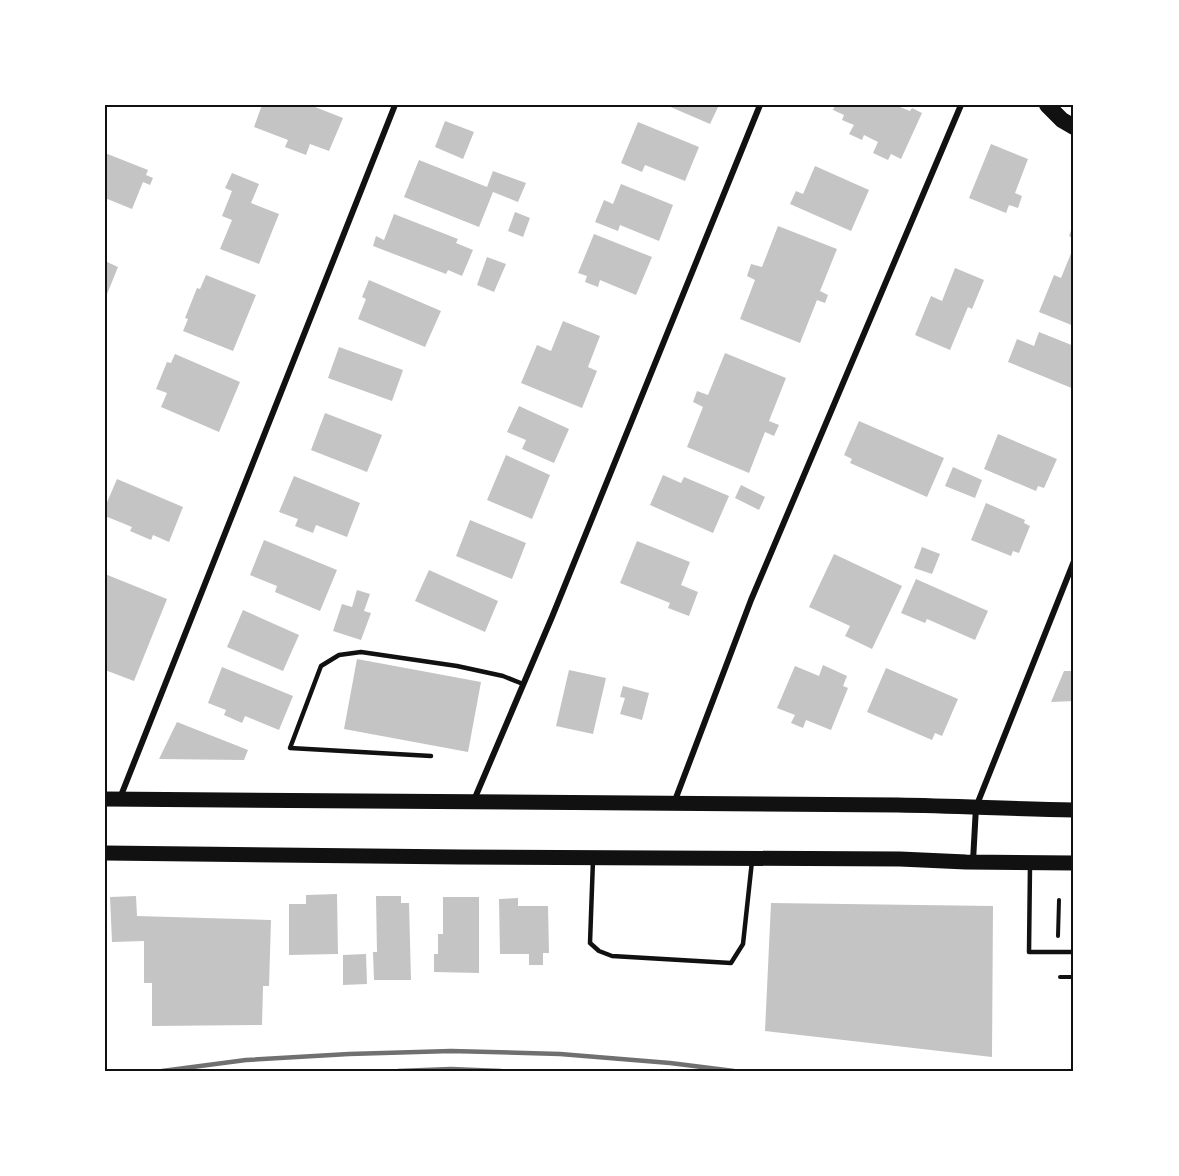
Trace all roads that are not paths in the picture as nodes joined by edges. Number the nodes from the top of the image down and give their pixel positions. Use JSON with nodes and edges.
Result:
{"nodes":[{"id":1,"x":395,"y":105,"type":"edge"},
{"id":2,"x":760,"y":105,"type":"edge"},
{"id":3,"x":961,"y":105,"type":"edge"},
{"id":4,"x":1047,"y":105,"type":"edge"},
{"id":5,"x":1074,"y":127,"type":"edge"},
{"id":6,"x":1074,"y":561,"type":"edge"},
{"id":7,"x":523,"y":684,"type":"junction"},
{"id":8,"x":431,"y":756,"type":"dead end"},
{"id":9,"x":112,"y":799,"type":"edge"},
{"id":10,"x":473,"y":801,"type":"junction"},
{"id":11,"x":674,"y":804,"type":"junction"},
{"id":12,"x":976,"y":807,"type":"junction"},
{"id":13,"x":1074,"y":810,"type":"edge"},
{"id":14,"x":105,"y":853,"type":"edge"},
{"id":15,"x":593,"y":858,"type":"junction"},
{"id":16,"x":752,"y":858,"type":"junction"},
{"id":17,"x":973,"y":862,"type":"junction"},
{"id":18,"x":1030,"y":862,"type":"junction"},
{"id":19,"x":1074,"y":863,"type":"edge"},
{"id":20,"x":1074,"y":952,"type":"edge"}],
"edges":[{"from":1,"to":9,"type":"street"},
{"from":2,"to":7,"type":"street"},
{"from":3,"to":11,"type":"street"},
{"from":4,"to":5,"type":"highway"},
{"from":6,"to":12,"type":"street"},
{"from":7,"to":8,"type":"lane"},
{"from":7,"to":10,"type":"street"},
{"from":9,"to":10,"type":"main road"},
{"from":10,"to":11,"type":"main road"},
{"from":11,"to":12,"type":"main road"},
{"from":12,"to":13,"type":"main road"},
{"from":12,"to":17,"type":"street"},
{"from":14,"to":15,"type":"main road"},
{"from":15,"to":16,"type":"main road"},
{"from":15,"to":16,"type":"lane"},
{"from":16,"to":17,"type":"main road"},
{"from":17,"to":18,"type":"main road"},
{"from":18,"to":19,"type":"main road"},
{"from":18,"to":20,"type":"lane"}]}
